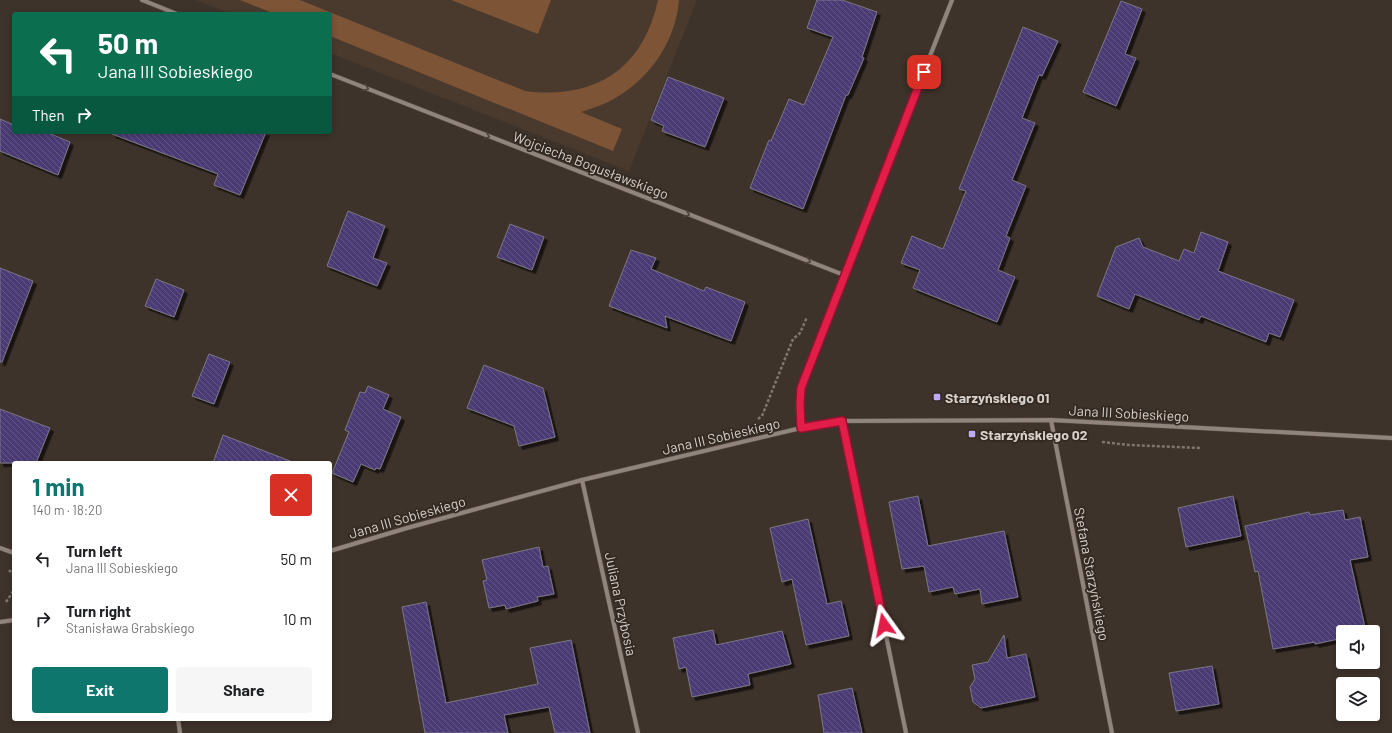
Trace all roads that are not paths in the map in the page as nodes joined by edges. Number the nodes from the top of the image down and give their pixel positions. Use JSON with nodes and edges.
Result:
{"nodes":[{"id":1,"x":142,"y":0,"type":"edge"},
{"id":2,"x":952,"y":0,"type":"edge"},
{"id":3,"x":172,"y":12,"type":"edge"},
{"id":4,"x":332,"y":75,"type":"edge"},
{"id":5,"x":844,"y":275,"type":"junction"},
{"id":6,"x":1050,"y":420,"type":"junction"},
{"id":7,"x":842,"y":421,"type":"junction"},
{"id":8,"x":801,"y":428,"type":"junction"},
{"id":9,"x":1392,"y":438,"type":"edge"},
{"id":10,"x":582,"y":480,"type":"junction"},
{"id":11,"x":0,"y":548,"type":"edge"},
{"id":12,"x":332,"y":550,"type":"edge"},
{"id":13,"x":12,"y":552,"type":"edge"},
{"id":14,"x":12,"y":620,"type":"edge"},
{"id":15,"x":0,"y":622,"type":"edge"},
{"id":16,"x":178,"y":721,"type":"edge"},
{"id":17,"x":180,"y":733,"type":"edge"},
{"id":18,"x":638,"y":733,"type":"edge"},
{"id":19,"x":906,"y":733,"type":"edge"},
{"id":20,"x":1112,"y":733,"type":"edge"}],
"edges":[{"from":1,"to":3,"type":"street"},
{"from":2,"to":5,"type":"street"},
{"from":4,"to":5,"type":"street","name":"Wojciecha Bogusławskiego","one_way":true},
{"from":5,"to":8,"type":"street"},
{"from":6,"to":7,"type":"street","name":"Jana III Sobieskiego"},
{"from":6,"to":9,"type":"street","name":"Jana III Sobieskiego"},
{"from":6,"to":20,"type":"street","name":"Stefana Starzyńskiego"},
{"from":7,"to":8,"type":"street","name":"Jana III Sobieskiego"},
{"from":7,"to":19,"type":"street"},
{"from":8,"to":10,"type":"street","name":"Jana III Sobieskiego"},
{"from":10,"to":12,"type":"street","name":"Jana III Sobieskiego"},
{"from":10,"to":18,"type":"street","name":"Juliana Przybosia"},
{"from":11,"to":13,"type":"street"},
{"from":14,"to":15,"type":"street"},
{"from":16,"to":17,"type":"street"}]}
